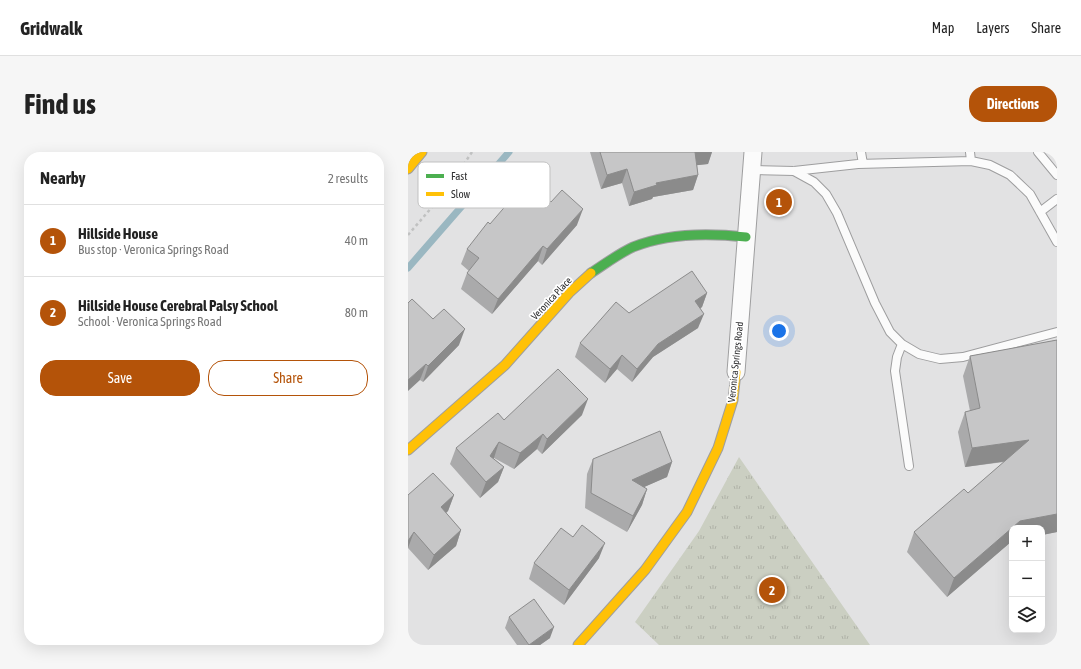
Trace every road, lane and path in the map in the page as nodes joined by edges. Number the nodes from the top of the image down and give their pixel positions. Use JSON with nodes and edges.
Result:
{"nodes":[{"id":1,"x":422,"y":152,"type":"edge"},
{"id":2,"x":472,"y":152,"type":"edge"},
{"id":3,"x":754,"y":152,"type":"edge"},
{"id":4,"x":861,"y":152,"type":"edge"},
{"id":5,"x":970,"y":152,"type":"edge"},
{"id":6,"x":1038,"y":152,"type":"edge"},
{"id":7,"x":971,"y":161,"type":"junction"},
{"id":8,"x":465,"y":162,"type":"edge"},
{"id":9,"x":863,"y":164,"type":"junction"},
{"id":10,"x":408,"y":168,"type":"edge"},
{"id":11,"x":752,"y":170,"type":"junction"},
{"id":12,"x":794,"y":171,"type":"junction"},
{"id":13,"x":1057,"y":175,"type":"edge"},
{"id":14,"x":1057,"y":199,"type":"edge"},
{"id":15,"x":431,"y":208,"type":"edge"},
{"id":16,"x":1040,"y":212,"type":"junction"},
{"id":17,"x":408,"y":235,"type":"edge"},
{"id":18,"x":746,"y":237,"type":"junction"},
{"id":19,"x":1057,"y":242,"type":"edge"},
{"id":20,"x":1057,"y":332,"type":"edge"},
{"id":21,"x":902,"y":344,"type":"junction"},
{"id":22,"x":736,"y":372,"type":"joint"},
{"id":23,"x":408,"y":450,"type":"edge"},
{"id":24,"x":909,"y":466,"type":"dead end"},
{"id":25,"x":578,"y":645,"type":"edge"}],
"edges":[{"from":1,"to":10,"type":"street"},
{"from":2,"to":8,"type":"path"},
{"from":3,"to":11,"type":"street","name":"Veronica Springs Road"},
{"from":4,"to":9,"type":"lane"},
{"from":5,"to":7,"type":"lane"},
{"from":6,"to":13,"type":"lane"},
{"from":7,"to":9,"type":"lane"},
{"from":7,"to":16,"type":"lane"},
{"from":9,"to":12,"type":"lane"},
{"from":11,"to":12,"type":"lane"},
{"from":11,"to":18,"type":"street","name":"Veronica Springs Road"},
{"from":12,"to":21,"type":"lane"},
{"from":14,"to":16,"type":"lane"},
{"from":15,"to":17,"type":"path"},
{"from":16,"to":19,"type":"lane"},
{"from":18,"to":22,"type":"street","name":"Veronica Springs Road"},
{"from":18,"to":23,"type":"street","name":"Veronica Place"},
{"from":20,"to":21,"type":"lane"},
{"from":21,"to":24,"type":"lane"},
{"from":22,"to":25,"type":"street","name":"Veronica Springs Road"}]}
